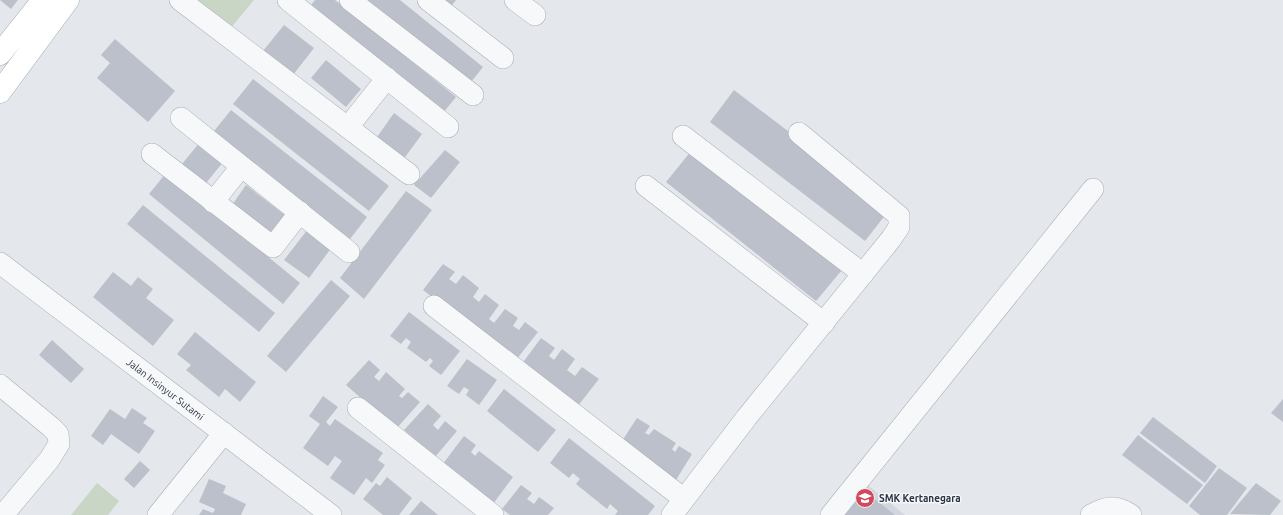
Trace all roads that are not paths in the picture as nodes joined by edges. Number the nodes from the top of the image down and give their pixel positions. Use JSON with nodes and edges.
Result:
{"nodes":[{"id":1,"x":43,"y":0,"type":"edge"},
{"id":2,"x":68,"y":0,"type":"edge"},
{"id":3,"x":180,"y":0,"type":"edge"},
{"id":4,"x":288,"y":0,"type":"edge"},
{"id":5,"x":350,"y":0,"type":"edge"},
{"id":6,"x":428,"y":0,"type":"edge"},
{"id":7,"x":515,"y":0,"type":"edge"},
{"id":8,"x":535,"y":15,"type":"dead end"},
{"id":9,"x":0,"y":54,"type":"edge"},
{"id":10,"x":503,"y":58,"type":"dead end"},
{"id":11,"x":387,"y":78,"type":"junction"},
{"id":12,"x":0,"y":92,"type":"edge"},
{"id":13,"x":473,"y":95,"type":"dead end"},
{"id":14,"x":181,"y":118,"type":"dead end"},
{"id":15,"x":348,"y":127,"type":"junction"},
{"id":16,"x":448,"y":127,"type":"dead end"},
{"id":17,"x":799,"y":133,"type":"dead end"},
{"id":18,"x":683,"y":136,"type":"dead end"},
{"id":19,"x":152,"y":154,"type":"dead end"},
{"id":20,"x":241,"y":167,"type":"junction"},
{"id":21,"x":409,"y":174,"type":"dead end"},
{"id":22,"x":646,"y":186,"type":"dead end"},
{"id":23,"x":1093,"y":189,"type":"dead end"},
{"id":24,"x":213,"y":202,"type":"junction"},
{"id":25,"x":300,"y":212,"type":"junction"},
{"id":26,"x":349,"y":252,"type":"dead end"},
{"id":27,"x":0,"y":263,"type":"edge"},
{"id":28,"x":863,"y":274,"type":"junction"},
{"id":29,"x":434,"y":306,"type":"dead end"},
{"id":30,"x":824,"y":323,"type":"junction"},
{"id":31,"x":0,"y":385,"type":"edge"},
{"id":32,"x":358,"y":408,"type":"dead end"},
{"id":33,"x":224,"y":433,"type":"junction"},
{"id":34,"x":684,"y":498,"type":"junction"},
{"id":35,"x":4,"y":515,"type":"edge"},
{"id":36,"x":158,"y":515,"type":"edge"},
{"id":37,"x":331,"y":515,"type":"edge"},
{"id":38,"x":493,"y":515,"type":"edge"},
{"id":39,"x":672,"y":515,"type":"edge"},
{"id":40,"x":831,"y":515,"type":"edge"},
{"id":41,"x":1091,"y":515,"type":"edge"},
{"id":42,"x":1131,"y":515,"type":"edge"}],
"edges":[{"from":1,"to":9,"type":"main road"},
{"from":2,"to":12,"type":"main road"},
{"from":3,"to":15,"type":"street"},
{"from":4,"to":11,"type":"street"},
{"from":5,"to":13,"type":"street"},
{"from":6,"to":10,"type":"street"},
{"from":7,"to":8,"type":"street"},
{"from":11,"to":15,"type":"street"},
{"from":11,"to":16,"type":"street"},
{"from":14,"to":20,"type":"street"},
{"from":15,"to":21,"type":"street"},
{"from":17,"to":28,"type":"street"},
{"from":18,"to":28,"type":"street"},
{"from":19,"to":24,"type":"street"},
{"from":20,"to":24,"type":"street"},
{"from":20,"to":25,"type":"street"},
{"from":22,"to":30,"type":"street"},
{"from":23,"to":40,"type":"street"},
{"from":24,"to":25,"type":"street"},
{"from":25,"to":26,"type":"street"},
{"from":27,"to":33,"type":"street","name":"Jalan Insinyur Sutami"},
{"from":28,"to":30,"type":"street"},
{"from":29,"to":34,"type":"street"},
{"from":30,"to":34,"type":"street"},
{"from":31,"to":35,"type":"street"},
{"from":32,"to":38,"type":"street"},
{"from":33,"to":36,"type":"street"},
{"from":33,"to":37,"type":"street","name":"Jalan Insinyur Sutami"},
{"from":34,"to":39,"type":"street"},
{"from":41,"to":42,"type":"street"}]}
